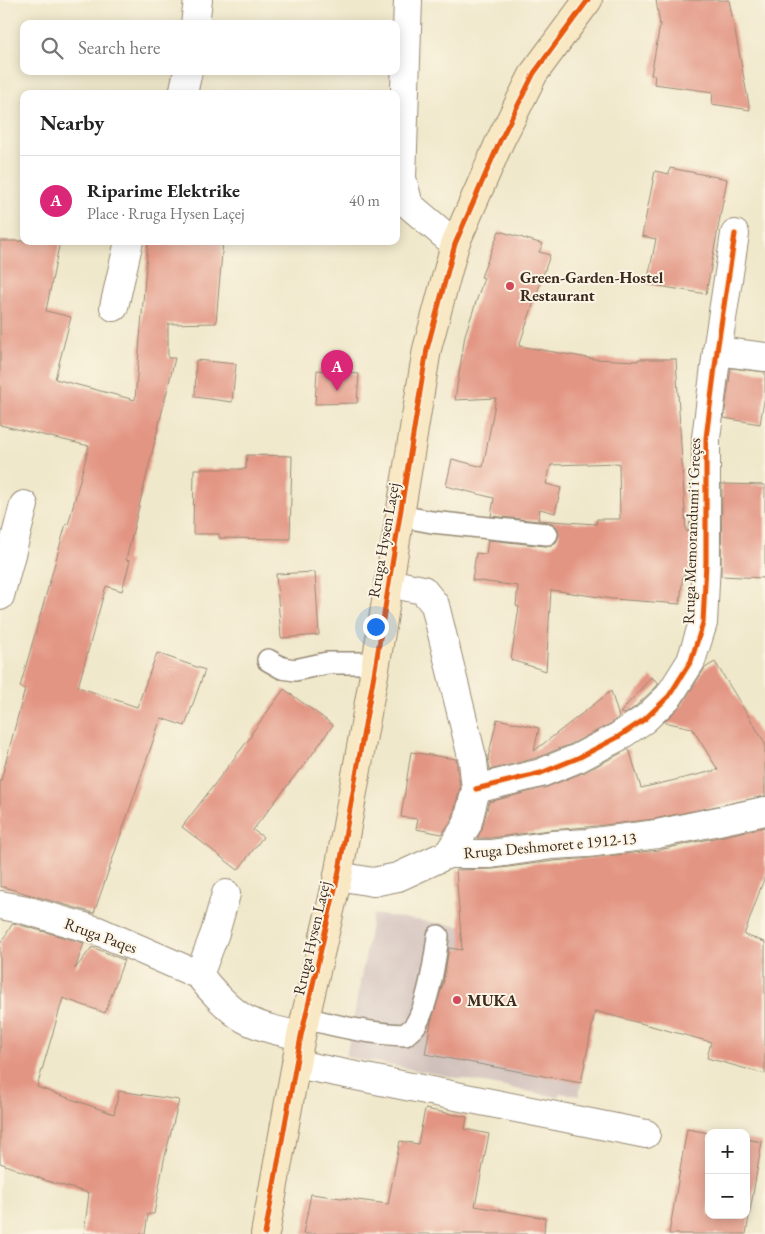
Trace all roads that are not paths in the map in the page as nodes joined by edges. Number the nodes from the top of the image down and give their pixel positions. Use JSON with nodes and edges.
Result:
{"nodes":[{"id":1,"x":198,"y":0,"type":"edge"},
{"id":2,"x":408,"y":0,"type":"edge"},
{"id":3,"x":588,"y":0,"type":"edge"},
{"id":4,"x":196,"y":20,"type":"edge"},
{"id":5,"x":187,"y":75,"type":"edge"},
{"id":6,"x":184,"y":90,"type":"edge"},
{"id":7,"x":400,"y":158,"type":"edge"},
{"id":8,"x":400,"y":181,"type":"edge"},
{"id":9,"x":736,"y":234,"type":"dead end"},
{"id":10,"x":455,"y":244,"type":"junction"},
{"id":11,"x":128,"y":245,"type":"edge"},
{"id":12,"x":114,"y":307,"type":"dead end"},
{"id":13,"x":717,"y":351,"type":"junction"},
{"id":14,"x":765,"y":357,"type":"edge"},
{"id":15,"x":24,"y":505,"type":"dead end"},
{"id":16,"x":400,"y":516,"type":"junction"},
{"id":17,"x":547,"y":534,"type":"dead end"},
{"id":18,"x":388,"y":582,"type":"junction"},
{"id":19,"x":0,"y":596,"type":"edge"},
{"id":20,"x":268,"y":660,"type":"dead end"},
{"id":21,"x":376,"y":663,"type":"junction"},
{"id":22,"x":476,"y":789,"type":"junction"},
{"id":23,"x":765,"y":811,"type":"edge"},
{"id":24,"x":448,"y":854,"type":"junction"},
{"id":25,"x":338,"y":876,"type":"junction"},
{"id":26,"x":226,"y":894,"type":"dead end"},
{"id":27,"x":0,"y":905,"type":"edge"},
{"id":28,"x":438,"y":936,"type":"dead end"},
{"id":29,"x":199,"y":975,"type":"junction"},
{"id":30,"x":304,"y":1027,"type":"junction"},
{"id":31,"x":296,"y":1064,"type":"junction"},
{"id":32,"x":646,"y":1134,"type":"dead end"},
{"id":33,"x":265,"y":1234,"type":"edge"}],
"edges":[{"from":1,"to":4,"type":"street"},
{"from":2,"to":7,"type":"street"},
{"from":3,"to":10,"type":"main road","name":"Rruga Hysen Laçej"},
{"from":5,"to":6,"type":"street"},
{"from":8,"to":10,"type":"street"},
{"from":9,"to":13,"type":"street","name":"Rruga Memorandumi i Greçes"},
{"from":10,"to":16,"type":"main road","name":"Rruga Hysen Laçej"},
{"from":11,"to":12,"type":"street"},
{"from":13,"to":14,"type":"street"},
{"from":13,"to":22,"type":"street","name":"Rruga Memorandumi i Greçes"},
{"from":15,"to":19,"type":"street"},
{"from":16,"to":17,"type":"lane"},
{"from":16,"to":18,"type":"main road","name":"Rruga Hysen Laçej"},
{"from":18,"to":21,"type":"main road","name":"Rruga Hysen Laçej"},
{"from":18,"to":22,"type":"street"},
{"from":20,"to":21,"type":"lane"},
{"from":21,"to":25,"type":"main road","name":"Rruga Hysen Laçej"},
{"from":22,"to":24,"type":"street"},
{"from":23,"to":24,"type":"street","name":"Rruga Deshmoret e 1912-13"},
{"from":24,"to":25,"type":"street","name":"Rruga Deshmoret e 1912-13"},
{"from":25,"to":30,"type":"main road","name":"Rruga Hysen Laçej"},
{"from":26,"to":29,"type":"street"},
{"from":27,"to":29,"type":"street","name":"Rruga Paqes"},
{"from":28,"to":30,"type":"lane"},
{"from":29,"to":30,"type":"street"},
{"from":30,"to":31,"type":"main road","name":"Rruga Hysen Laçej"},
{"from":31,"to":32,"type":"street"},
{"from":31,"to":33,"type":"main road","name":"Rruga Hysen Laçej"}]}
